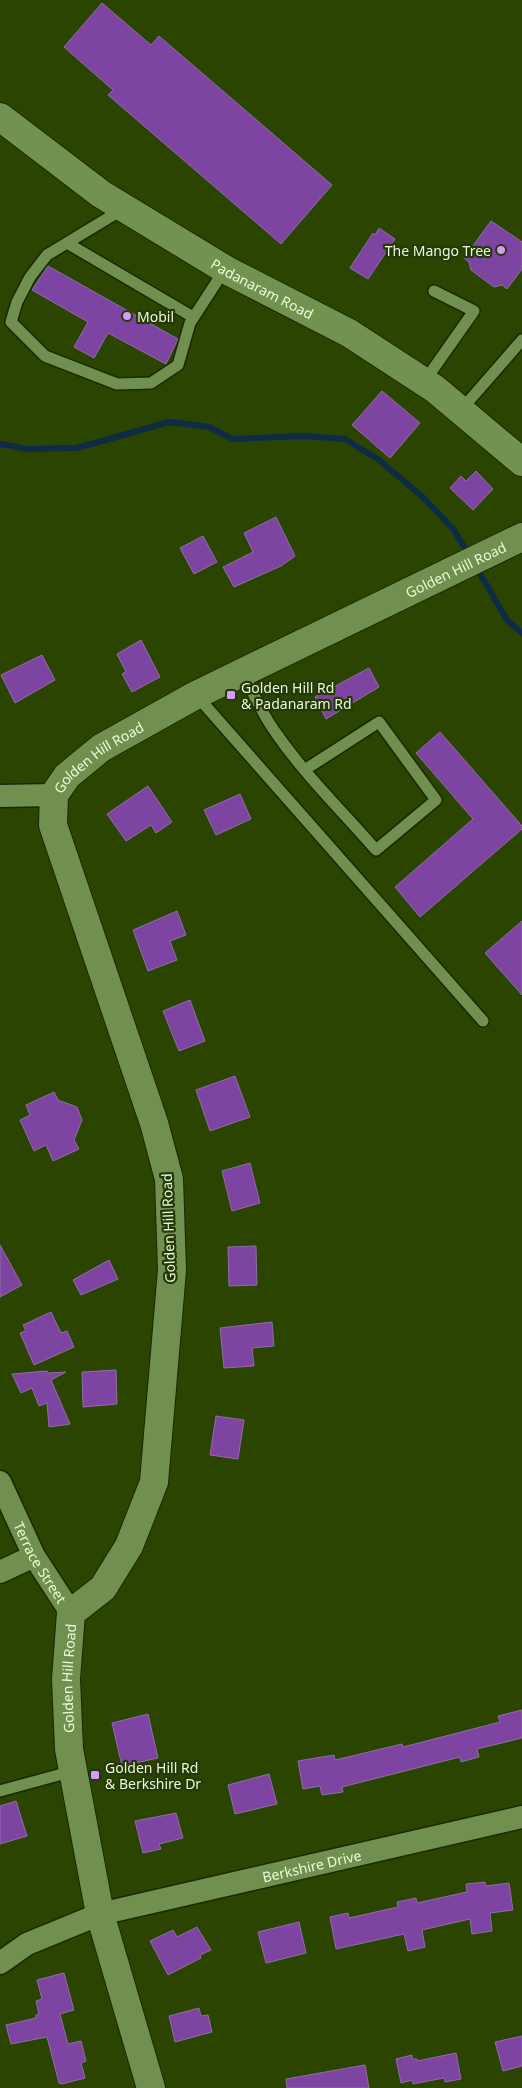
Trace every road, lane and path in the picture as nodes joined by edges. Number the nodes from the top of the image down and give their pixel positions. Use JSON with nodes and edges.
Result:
{"nodes":[{"id":1,"x":0,"y":117,"type":"edge"},
{"id":2,"x":124,"y":208,"type":"junction"},
{"id":3,"x":67,"y":243,"type":"junction"},
{"id":4,"x":225,"y":269,"type":"junction"},
{"id":5,"x":434,"y":291,"type":"dead end"},
{"id":6,"x":193,"y":317,"type":"junction"},
{"id":7,"x":522,"y":340,"type":"edge"},
{"id":8,"x":424,"y":382,"type":"junction"},
{"id":9,"x":461,"y":410,"type":"junction"},
{"id":10,"x":522,"y":462,"type":"edge"},
{"id":11,"x":522,"y":537,"type":"edge"},
{"id":12,"x":243,"y":672,"type":"junction"},
{"id":13,"x":196,"y":695,"type":"junction"},
{"id":14,"x":306,"y":769,"type":"junction"},
{"id":15,"x":54,"y":795,"type":"junction"},
{"id":16,"x":0,"y":796,"type":"edge"},
{"id":17,"x":483,"y":1021,"type":"dead end"},
{"id":18,"x":0,"y":1482,"type":"edge"},
{"id":19,"x":34,"y":1556,"type":"junction"},
{"id":20,"x":0,"y":1572,"type":"edge"},
{"id":21,"x":71,"y":1613,"type":"junction"},
{"id":22,"x":73,"y":1770,"type":"junction"},
{"id":23,"x":0,"y":1791,"type":"edge"},
{"id":24,"x":522,"y":1817,"type":"edge"},
{"id":25,"x":100,"y":1914,"type":"junction"},
{"id":26,"x":0,"y":1963,"type":"edge"},
{"id":27,"x":151,"y":2088,"type":"edge"}],
"edges":[{"from":1,"to":2,"type":"main road","name":"Padanaram Road"},
{"from":2,"to":3,"type":"lane"},
{"from":2,"to":4,"type":"main road","name":"Padanaram Road"},
{"from":3,"to":6,"type":"lane"},
{"from":3,"to":6,"type":"lane"},
{"from":4,"to":6,"type":"lane"},
{"from":4,"to":8,"type":"main road","name":"Padanaram Road"},
{"from":5,"to":8,"type":"lane"},
{"from":7,"to":9,"type":"lane"},
{"from":8,"to":9,"type":"main road","name":"Padanaram Road"},
{"from":9,"to":10,"type":"main road","name":"Padanaram Road"},
{"from":11,"to":12,"type":"street","name":"Golden Hill Road"},
{"from":12,"to":13,"type":"street","name":"Golden Hill Road"},
{"from":12,"to":14,"type":"lane"},
{"from":13,"to":15,"type":"street","name":"Golden Hill Road"},
{"from":13,"to":17,"type":"lane"},
{"from":14,"to":14,"type":"lane"},
{"from":15,"to":16,"type":"street"},
{"from":15,"to":21,"type":"street","name":"Golden Hill Road"},
{"from":18,"to":19,"type":"street","name":"Terrace Street"},
{"from":19,"to":20,"type":"street"},
{"from":19,"to":21,"type":"street","name":"Terrace Street"},
{"from":21,"to":22,"type":"street","name":"Golden Hill Road"},
{"from":22,"to":23,"type":"lane"},
{"from":22,"to":25,"type":"street","name":"Golden Hill Road"},
{"from":24,"to":25,"type":"street","name":"Berkshire Drive"},
{"from":25,"to":26,"type":"street","name":"Berkshire Drive"},
{"from":25,"to":27,"type":"street","name":"Golden Hill Road"}]}
